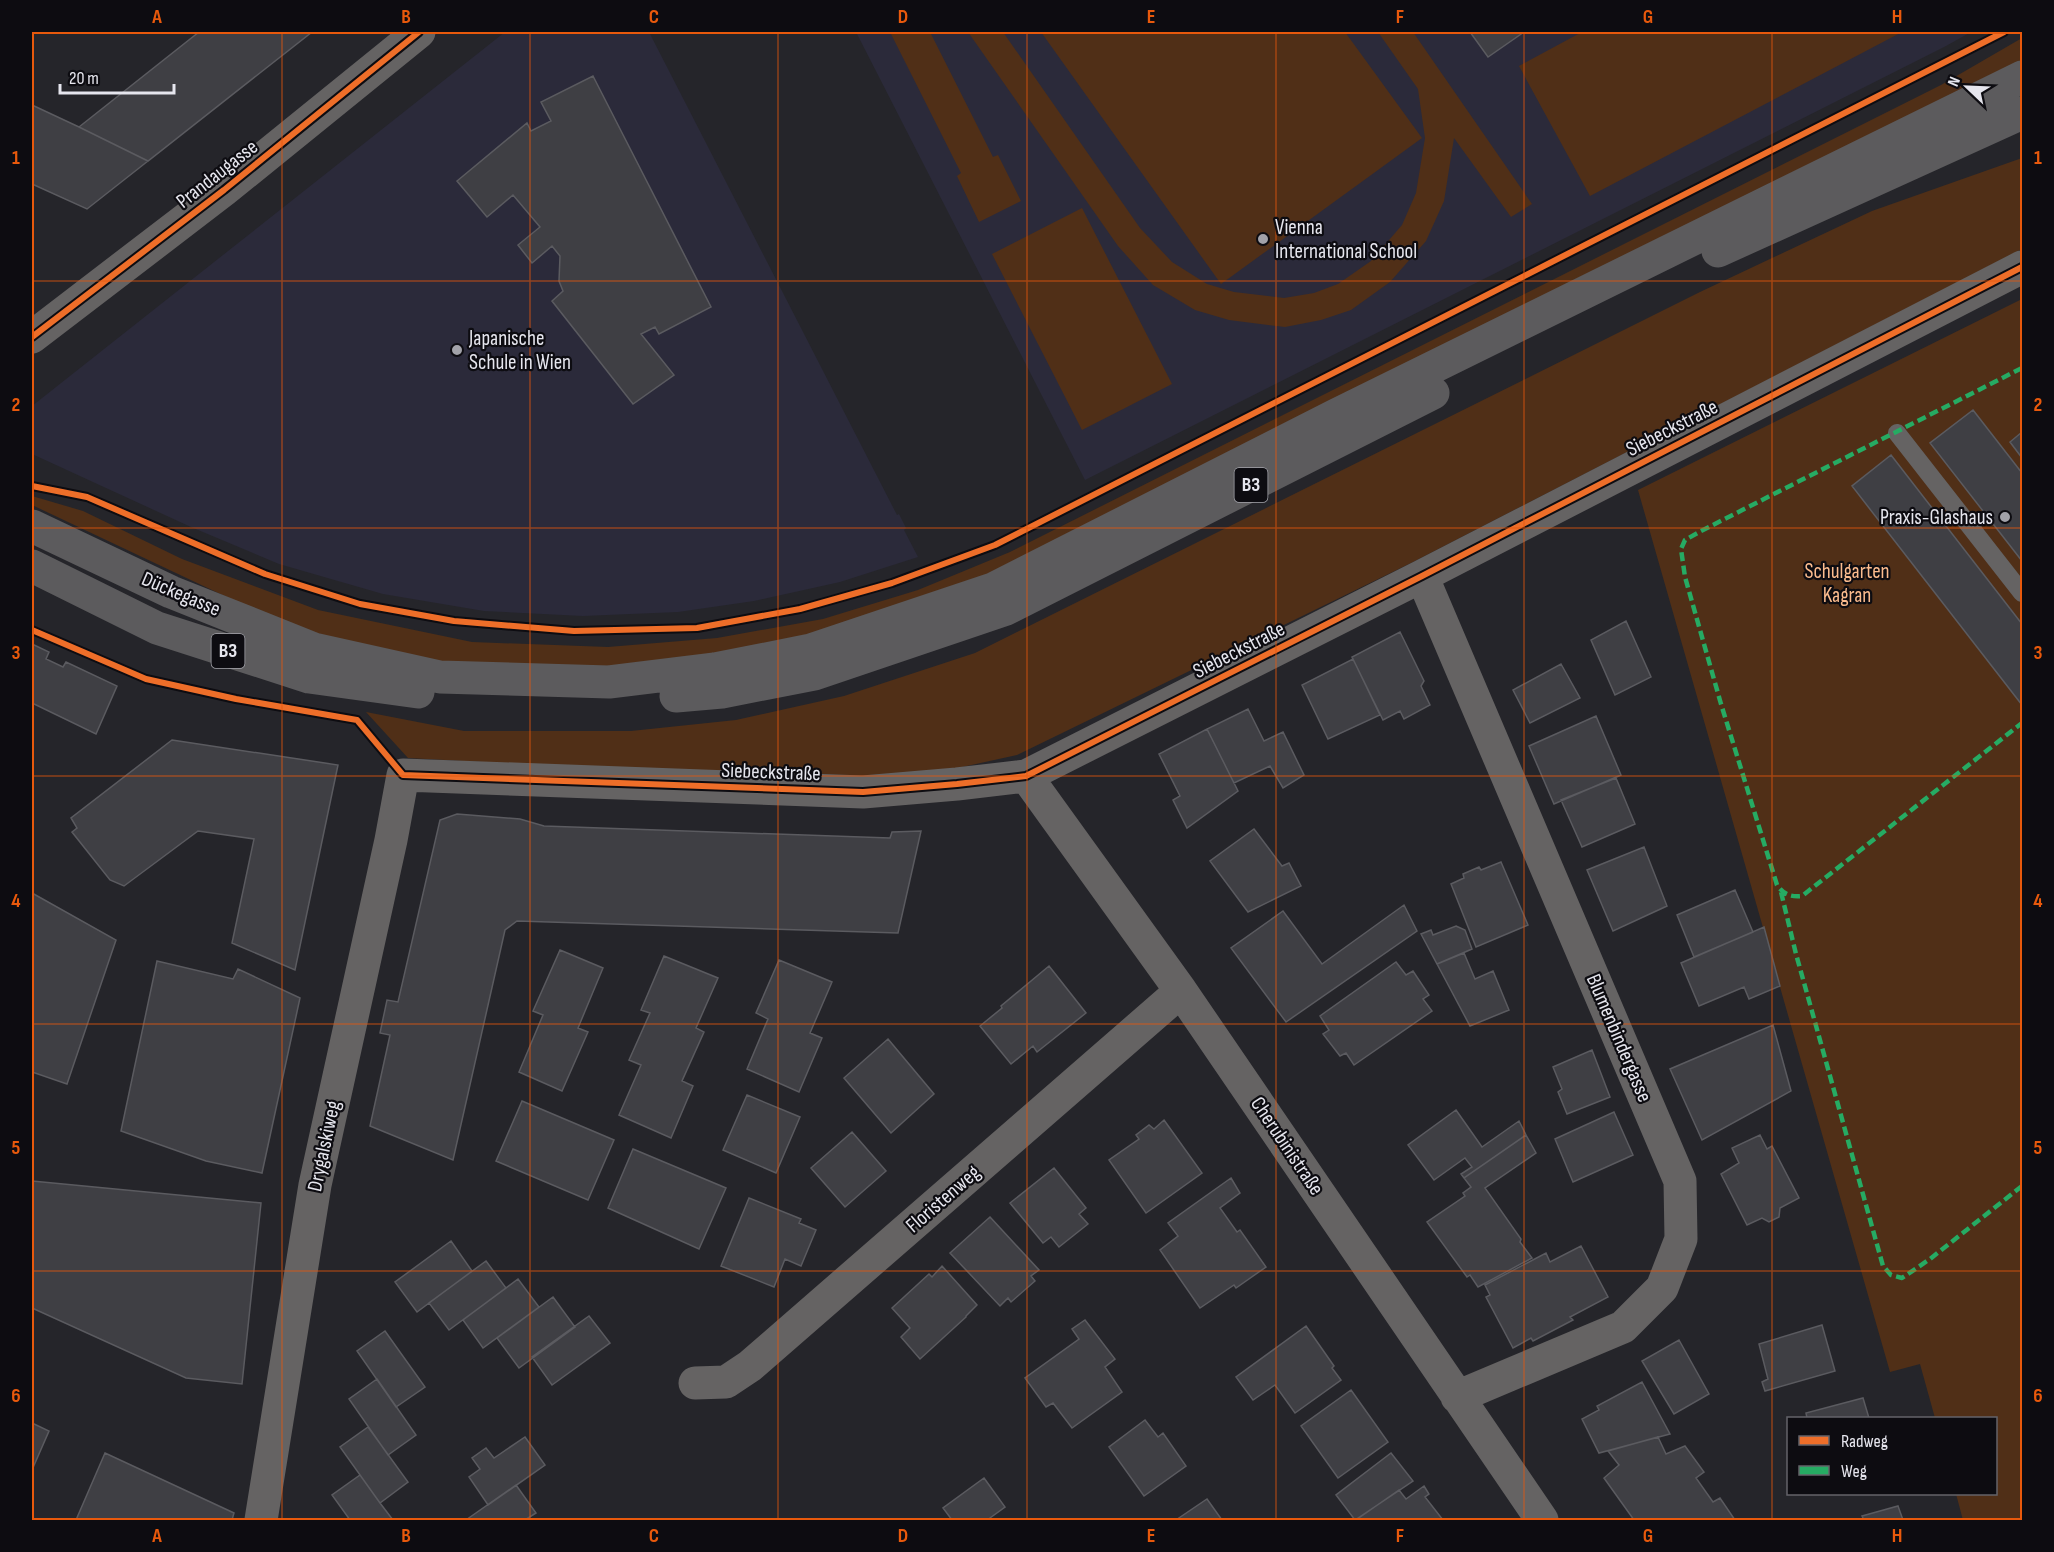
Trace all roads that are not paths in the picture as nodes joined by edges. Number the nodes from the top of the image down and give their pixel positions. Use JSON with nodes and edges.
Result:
{"nodes":[{"id":1,"x":419,"y":32,"type":"edge"},
{"id":2,"x":2022,"y":77,"type":"edge"},
{"id":3,"x":2022,"y":113,"type":"edge"},
{"id":4,"x":2022,"y":267,"type":"edge"},
{"id":5,"x":32,"y":337,"type":"edge"},
{"id":6,"x":1897,"y":433,"type":"dead end"},
{"id":7,"x":32,"y":526,"type":"edge"},
{"id":8,"x":32,"y":566,"type":"edge"},
{"id":9,"x":1422,"y":576,"type":"junction"},
{"id":10,"x":2022,"y":593,"type":"edge"},
{"id":11,"x":439,"y":686,"type":"junction"},
{"id":12,"x":403,"y":775,"type":"joint"},
{"id":13,"x":1026,"y":776,"type":"junction"},
{"id":14,"x":1181,"y":992,"type":"junction"},
{"id":15,"x":695,"y":1383,"type":"dead end"},
{"id":16,"x":1457,"y":1397,"type":"junction"},
{"id":17,"x":261,"y":1521,"type":"edge"},
{"id":18,"x":1542,"y":1521,"type":"edge"}],
"edges":[{"from":1,"to":5,"type":"street","name":"Prandaugasse"},
{"from":2,"to":11,"type":"main road","number":"B3"},
{"from":3,"to":11,"type":"main road","number":"B3"},
{"from":4,"to":9,"type":"street","name":"Siebeckstraße"},
{"from":6,"to":10,"type":"lane"},
{"from":7,"to":11,"type":"main road","name":"Dückegasse","number":"B3"},
{"from":8,"to":11,"type":"main road","name":"Dückegasse","number":"B3"},
{"from":9,"to":13,"type":"street","name":"Siebeckstraße"},
{"from":9,"to":16,"type":"street","name":"Blumenbindergasse"},
{"from":12,"to":13,"type":"street","name":"Siebeckstraße"},
{"from":12,"to":17,"type":"street","name":"Drygalskiweg"},
{"from":13,"to":14,"type":"street","name":"Cherubinistraße"},
{"from":14,"to":15,"type":"street","name":"Floristenweg"},
{"from":14,"to":16,"type":"street","name":"Cherubinistraße"},
{"from":16,"to":18,"type":"street","name":"Cherubinistraße"}]}
